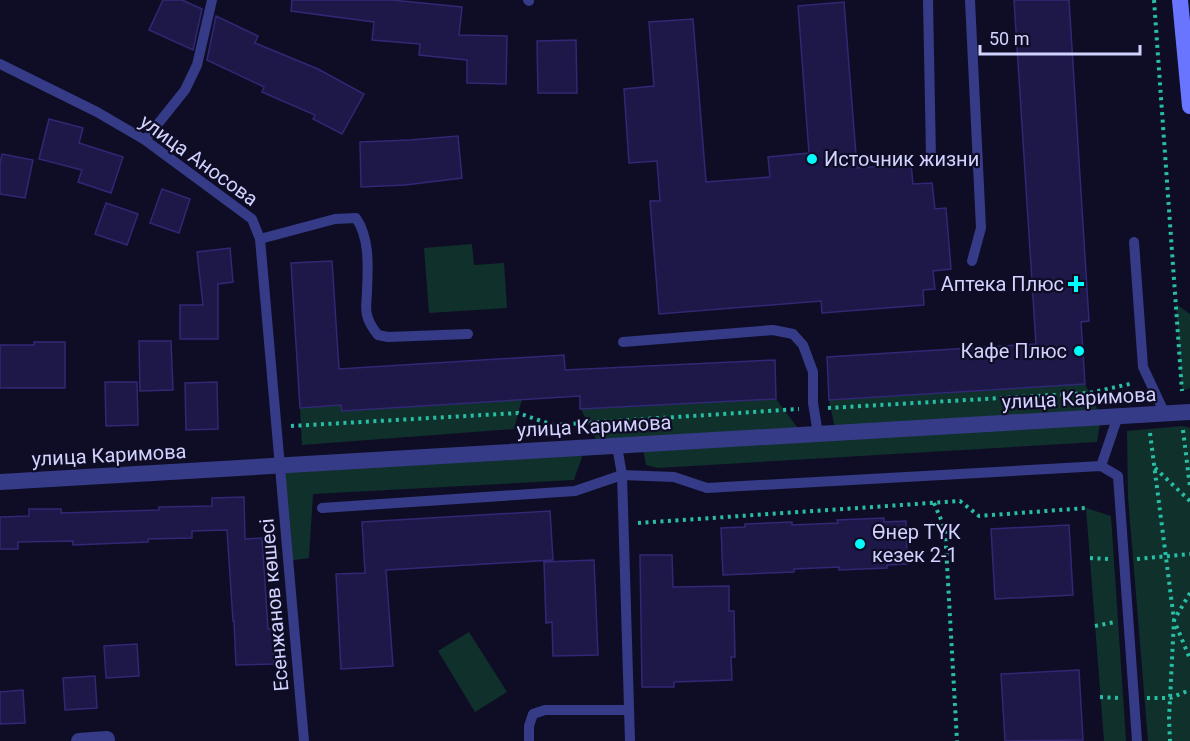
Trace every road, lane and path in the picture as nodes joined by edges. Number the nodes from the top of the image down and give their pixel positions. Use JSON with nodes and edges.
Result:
{"nodes":[{"id":1,"x":212,"y":0,"type":"edge"},
{"id":2,"x":928,"y":0,"type":"edge"},
{"id":3,"x":970,"y":0,"type":"edge"},
{"id":4,"x":1154,"y":0,"type":"edge"},
{"id":5,"x":1180,"y":0,"type":"edge"},
{"id":6,"x":0,"y":64,"type":"edge"},
{"id":7,"x":1190,"y":106,"type":"edge"},
{"id":8,"x":145,"y":140,"type":"junction"},
{"id":9,"x":932,"y":158,"type":"dead end"},
{"id":10,"x":260,"y":239,"type":"junction"},
{"id":11,"x":1134,"y":242,"type":"dead end"},
{"id":12,"x":972,"y":261,"type":"dead end"},
{"id":13,"x":468,"y":333,"type":"dead end"},
{"id":14,"x":623,"y":342,"type":"dead end"},
{"id":15,"x":1149,"y":380,"type":"junction"},
{"id":16,"x":1182,"y":391,"type":"dead end"},
{"id":17,"x":814,"y":408,"type":"junction"},
{"id":18,"x":1165,"y":414,"type":"junction"},
{"id":19,"x":1118,"y":417,"type":"junction"},
{"id":20,"x":1186,"y":419,"type":"edge"},
{"id":21,"x":290,"y":426,"type":"dead end"},
{"id":22,"x":1150,"y":429,"type":"dead end"},
{"id":23,"x":818,"y":434,"type":"junction"},
{"id":24,"x":617,"y":446,"type":"junction"},
{"id":25,"x":280,"y":466,"type":"junction"},
{"id":26,"x":1101,"y":466,"type":"junction"},
{"id":27,"x":1155,"y":468,"type":"junction"},
{"id":28,"x":622,"y":475,"type":"junction"},
{"id":29,"x":0,"y":482,"type":"edge"},
{"id":30,"x":1190,"y":487,"type":"edge"},
{"id":31,"x":1190,"y":501,"type":"edge"},
{"id":32,"x":934,"y":503,"type":"junction"},
{"id":33,"x":322,"y":507,"type":"dead end"},
{"id":34,"x":1086,"y":508,"type":"dead end"},
{"id":35,"x":623,"y":524,"type":"junction"},
{"id":36,"x":1190,"y":554,"type":"edge"},
{"id":37,"x":1166,"y":556,"type":"junction"},
{"id":38,"x":1133,"y":560,"type":"dead end"},
{"id":39,"x":1190,"y":593,"type":"edge"},
{"id":40,"x":1174,"y":620,"type":"junction"},
{"id":41,"x":1190,"y":659,"type":"edge"},
{"id":42,"x":1190,"y":690,"type":"edge"},
{"id":43,"x":1134,"y":698,"type":"junction"},
{"id":44,"x":1170,"y":698,"type":"junction"},
{"id":45,"x":629,"y":711,"type":"junction"},
{"id":46,"x":107,"y":739,"type":"dead end"},
{"id":47,"x":79,"y":741,"type":"edge"},
{"id":48,"x":303,"y":741,"type":"edge"},
{"id":49,"x":529,"y":741,"type":"edge"},
{"id":50,"x":630,"y":741,"type":"edge"},
{"id":51,"x":957,"y":741,"type":"edge"},
{"id":52,"x":1137,"y":741,"type":"edge"},
{"id":53,"x":1170,"y":741,"type":"edge"}],
"edges":[{"from":1,"to":8,"type":"lane"},
{"from":2,"to":9,"type":"lane"},
{"from":3,"to":12,"type":"lane"},
{"from":4,"to":16,"type":"path"},
{"from":5,"to":7,"type":"main road"},
{"from":6,"to":8,"type":"lane","name":"улица Аносова"},
{"from":8,"to":10,"type":"lane","name":"улица Аносова"},
{"from":10,"to":13,"type":"lane"},
{"from":10,"to":25,"type":"lane","name":"улица Аносова"},
{"from":11,"to":15,"type":"lane"},
{"from":14,"to":17,"type":"lane"},
{"from":15,"to":17,"type":"path"},
{"from":15,"to":18,"type":"lane"},
{"from":17,"to":21,"type":"path"},
{"from":17,"to":23,"type":"lane"},
{"from":18,"to":19,"type":"street","name":"улица Каримова"},
{"from":18,"to":20,"type":"street","name":"улица Каримова"},
{"from":19,"to":23,"type":"street","name":"улица Каримова"},
{"from":19,"to":26,"type":"lane"},
{"from":20,"to":30,"type":"path"},
{"from":22,"to":27,"type":"path"},
{"from":23,"to":24,"type":"street","name":"улица Каримова"},
{"from":24,"to":25,"type":"street","name":"улица Каримова"},
{"from":24,"to":28,"type":"lane"},
{"from":25,"to":29,"type":"street","name":"улица Каримова"},
{"from":25,"to":48,"type":"lane","name":"Есенжанов көшесі"},
{"from":26,"to":28,"type":"lane"},
{"from":26,"to":43,"type":"lane"},
{"from":27,"to":31,"type":"path"},
{"from":27,"to":37,"type":"path"},
{"from":28,"to":33,"type":"lane"},
{"from":28,"to":35,"type":"lane"},
{"from":32,"to":34,"type":"path"},
{"from":32,"to":35,"type":"path"},
{"from":32,"to":51,"type":"path"},
{"from":35,"to":45,"type":"lane"},
{"from":36,"to":37,"type":"path"},
{"from":37,"to":38,"type":"path"},
{"from":37,"to":40,"type":"path"},
{"from":39,"to":40,"type":"path"},
{"from":40,"to":41,"type":"path"},
{"from":40,"to":44,"type":"path"},
{"from":42,"to":44,"type":"path"},
{"from":43,"to":44,"type":"path"},
{"from":43,"to":52,"type":"lane"},
{"from":44,"to":53,"type":"path"},
{"from":45,"to":49,"type":"lane"},
{"from":45,"to":50,"type":"lane"},
{"from":46,"to":47,"type":"street"}]}
